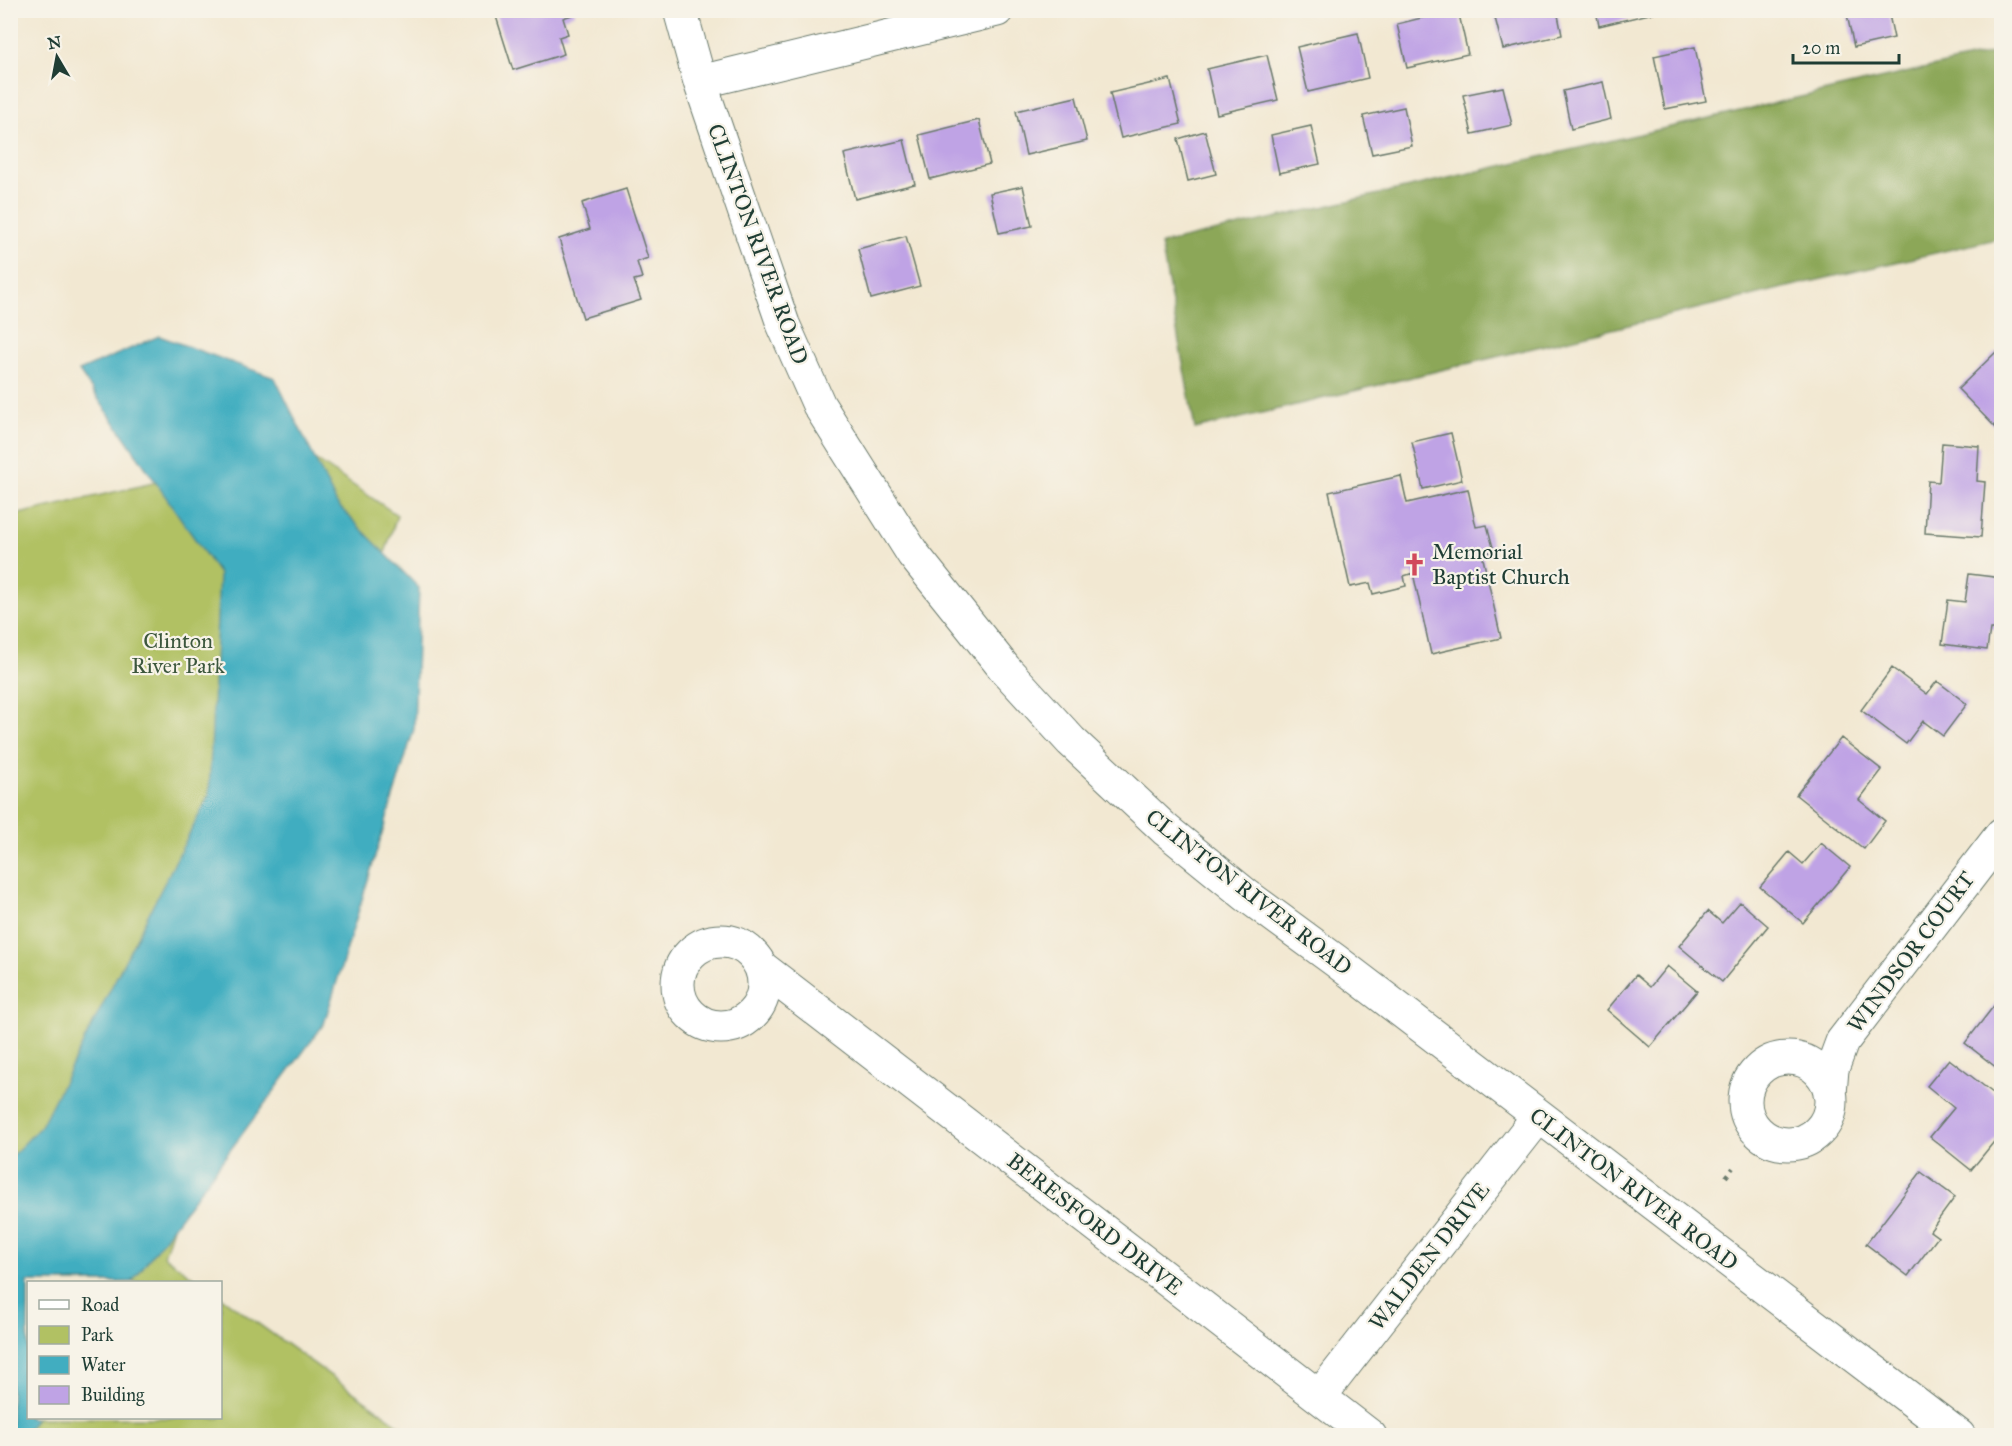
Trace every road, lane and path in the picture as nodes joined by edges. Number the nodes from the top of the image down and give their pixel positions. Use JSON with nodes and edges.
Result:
{"nodes":[{"id":1,"x":680,"y":10,"type":"edge"},
{"id":2,"x":997,"y":10,"type":"edge"},
{"id":3,"x":700,"y":82,"type":"junction"},
{"id":4,"x":2001,"y":834,"type":"edge"},
{"id":5,"x":761,"y":967,"type":"junction"},
{"id":6,"x":821,"y":1011,"type":"junction"},
{"id":7,"x":746,"y":1019,"type":"junction"},
{"id":8,"x":1842,"y":1042,"type":"junction"},
{"id":9,"x":1791,"y":1057,"type":"junction"},
{"id":10,"x":1830,"y":1094,"type":"junction"},
{"id":11,"x":1538,"y":1117,"type":"junction"},
{"id":12,"x":1733,"y":1168,"type":"dead end"},
{"id":13,"x":1726,"y":1177,"type":"dead end"},
{"id":14,"x":1320,"y":1396,"type":"junction"},
{"id":15,"x":1370,"y":1436,"type":"edge"},
{"id":16,"x":1959,"y":1436,"type":"edge"}],
"edges":[{"from":1,"to":3,"type":"street","name":"CLINTON RIVER ROAD"},
{"from":2,"to":3,"type":"street"},
{"from":3,"to":11,"type":"street","name":"CLINTON RIVER ROAD"},
{"from":4,"to":8,"type":"street","name":"WINDSOR COURT"},
{"from":5,"to":6,"type":"street","name":"BERESFORD DRIVE"},
{"from":5,"to":7,"type":"street"},
{"from":5,"to":7,"type":"street","name":"BERESFORD DRIVE"},
{"from":6,"to":7,"type":"street","name":"BERESFORD DRIVE"},
{"from":6,"to":14,"type":"street","name":"BERESFORD DRIVE"},
{"from":8,"to":9,"type":"street","name":"WINDSOR COURT"},
{"from":8,"to":10,"type":"street","name":"WINDSOR COURT"},
{"from":9,"to":10,"type":"street"},
{"from":9,"to":10,"type":"street","name":"WINDSOR COURT"},
{"from":11,"to":14,"type":"street","name":"WALDEN DRIVE"},
{"from":11,"to":16,"type":"street","name":"CLINTON RIVER ROAD"},
{"from":12,"to":13,"type":"path"},
{"from":14,"to":15,"type":"street","name":"BERESFORD DRIVE"}]}
